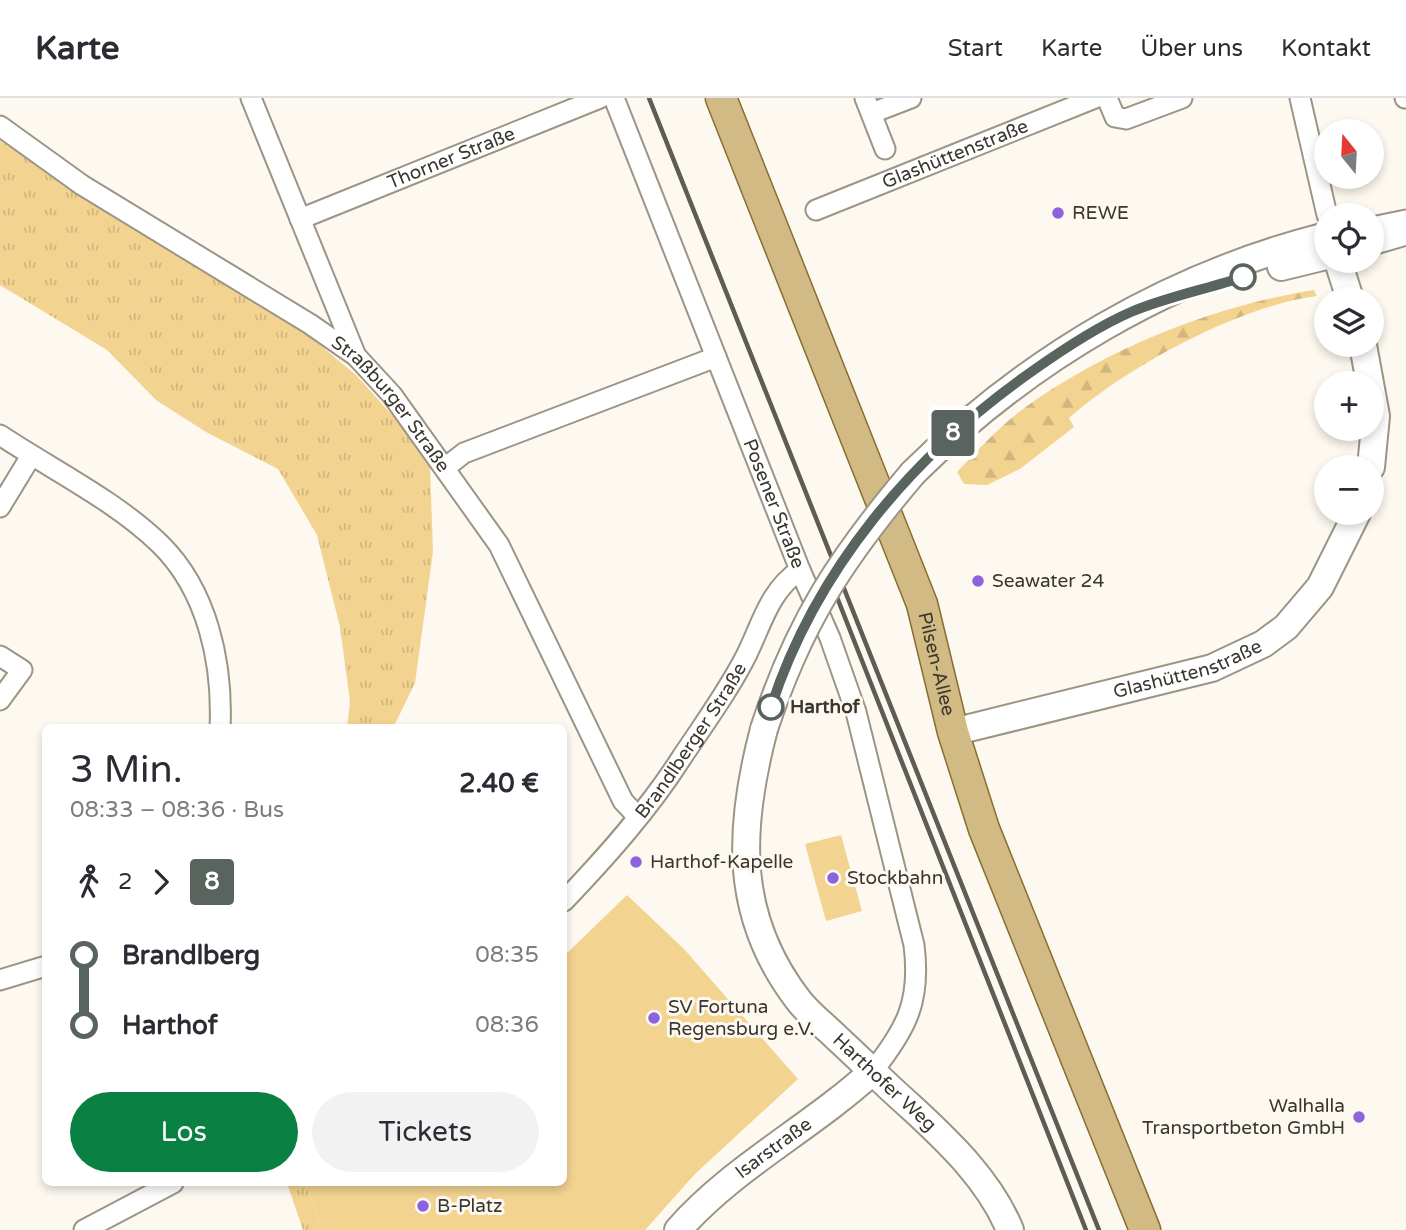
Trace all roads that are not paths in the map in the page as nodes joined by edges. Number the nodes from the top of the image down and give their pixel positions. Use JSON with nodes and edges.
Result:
{"nodes":[{"id":1,"x":251,"y":98,"type":"edge"},
{"id":2,"x":600,"y":98,"type":"edge"},
{"id":3,"x":614,"y":98,"type":"edge"},
{"id":4,"x":721,"y":98,"type":"edge"},
{"id":5,"x":911,"y":98,"type":"edge"},
{"id":6,"x":1095,"y":98,"type":"edge"},
{"id":7,"x":1107,"y":98,"type":"edge"},
{"id":8,"x":1182,"y":98,"type":"edge"},
{"id":9,"x":1300,"y":98,"type":"edge"},
{"id":10,"x":868,"y":106,"type":"edge"},
{"id":11,"x":0,"y":126,"type":"edge"},
{"id":12,"x":885,"y":149,"type":"dead end"},
{"id":13,"x":1324,"y":203,"type":"edge"},
{"id":14,"x":816,"y":210,"type":"dead end"},
{"id":15,"x":300,"y":219,"type":"junction"},
{"id":16,"x":1406,"y":220,"type":"edge"},
{"id":17,"x":1384,"y":225,"type":"edge"},
{"id":18,"x":1406,"y":234,"type":"edge"},
{"id":19,"x":1314,"y":240,"type":"edge"},
{"id":20,"x":1384,"y":241,"type":"edge"},
{"id":21,"x":1314,"y":259,"type":"edge"},
{"id":22,"x":1132,"y":312,"type":"junction"},
{"id":23,"x":356,"y":356,"type":"junction"},
{"id":24,"x":1366,"y":357,"type":"edge"},
{"id":25,"x":716,"y":358,"type":"junction"},
{"id":26,"x":0,"y":435,"type":"edge"},
{"id":27,"x":1372,"y":455,"type":"edge"},
{"id":28,"x":31,"y":456,"type":"junction"},
{"id":29,"x":446,"y":467,"type":"junction"},
{"id":30,"x":0,"y":508,"type":"edge"},
{"id":31,"x":1351,"y":525,"type":"edge"},
{"id":32,"x":800,"y":570,"type":"junction"},
{"id":33,"x":0,"y":656,"type":"edge"},
{"id":34,"x":0,"y":700,"type":"edge"},
{"id":35,"x":220,"y":724,"type":"edge"},
{"id":36,"x":953,"y":732,"type":"junction"},
{"id":37,"x":637,"y":816,"type":"junction"},
{"id":38,"x":567,"y":898,"type":"edge"},
{"id":39,"x":42,"y":968,"type":"edge"},
{"id":40,"x":0,"y":980,"type":"edge"},
{"id":41,"x":873,"y":1071,"type":"junction"},
{"id":42,"x":167,"y":1186,"type":"edge"},
{"id":43,"x":84,"y":1230,"type":"edge"},
{"id":44,"x":678,"y":1230,"type":"edge"},
{"id":45,"x":1010,"y":1230,"type":"edge"},
{"id":46,"x":1145,"y":1230,"type":"edge"}],
"edges":[{"from":1,"to":15,"type":"street"},
{"from":2,"to":15,"type":"street","name":"Thorner Straße"},
{"from":3,"to":25,"type":"street","name":"Posener Straße"},
{"from":4,"to":36,"type":"main road","name":"Pilsen-Allee"},
{"from":5,"to":10,"type":"street"},
{"from":6,"to":14,"type":"street","name":"Glashüttenstraße"},
{"from":7,"to":8,"type":"street"},
{"from":9,"to":13,"type":"street"},
{"from":10,"to":12,"type":"street"},
{"from":11,"to":23,"type":"street","name":"Straßburger Straße"},
{"from":15,"to":23,"type":"street"},
{"from":16,"to":17,"type":"street"},
{"from":18,"to":20,"type":"street"},
{"from":19,"to":22,"type":"street"},
{"from":21,"to":22,"type":"street"},
{"from":22,"to":41,"type":"street","name":"Harthofer Weg","bridge":true},
{"from":23,"to":29,"type":"street","name":"Straßburger Straße"},
{"from":24,"to":27,"type":"street"},
{"from":25,"to":29,"type":"street"},
{"from":25,"to":32,"type":"street","name":"Posener Straße"},
{"from":26,"to":28,"type":"street"},
{"from":28,"to":30,"type":"street"},
{"from":28,"to":35,"type":"street"},
{"from":29,"to":37,"type":"street","name":"Straßburger Straße"},
{"from":31,"to":36,"type":"street","name":"Glashüttenstraße"},
{"from":32,"to":37,"type":"street","name":"Brandlberger Straße"},
{"from":32,"to":41,"type":"street","name":"Posener Straße"},
{"from":33,"to":34,"type":"street"},
{"from":36,"to":46,"type":"main road","name":"Pilsen-Allee"},
{"from":37,"to":38,"type":"street","name":"Brandlberger Straße"},
{"from":39,"to":40,"type":"street"},
{"from":41,"to":44,"type":"street","name":"Isarstraße"},
{"from":41,"to":45,"type":"street","name":"Harthofer Weg"},
{"from":42,"to":43,"type":"street"}]}
